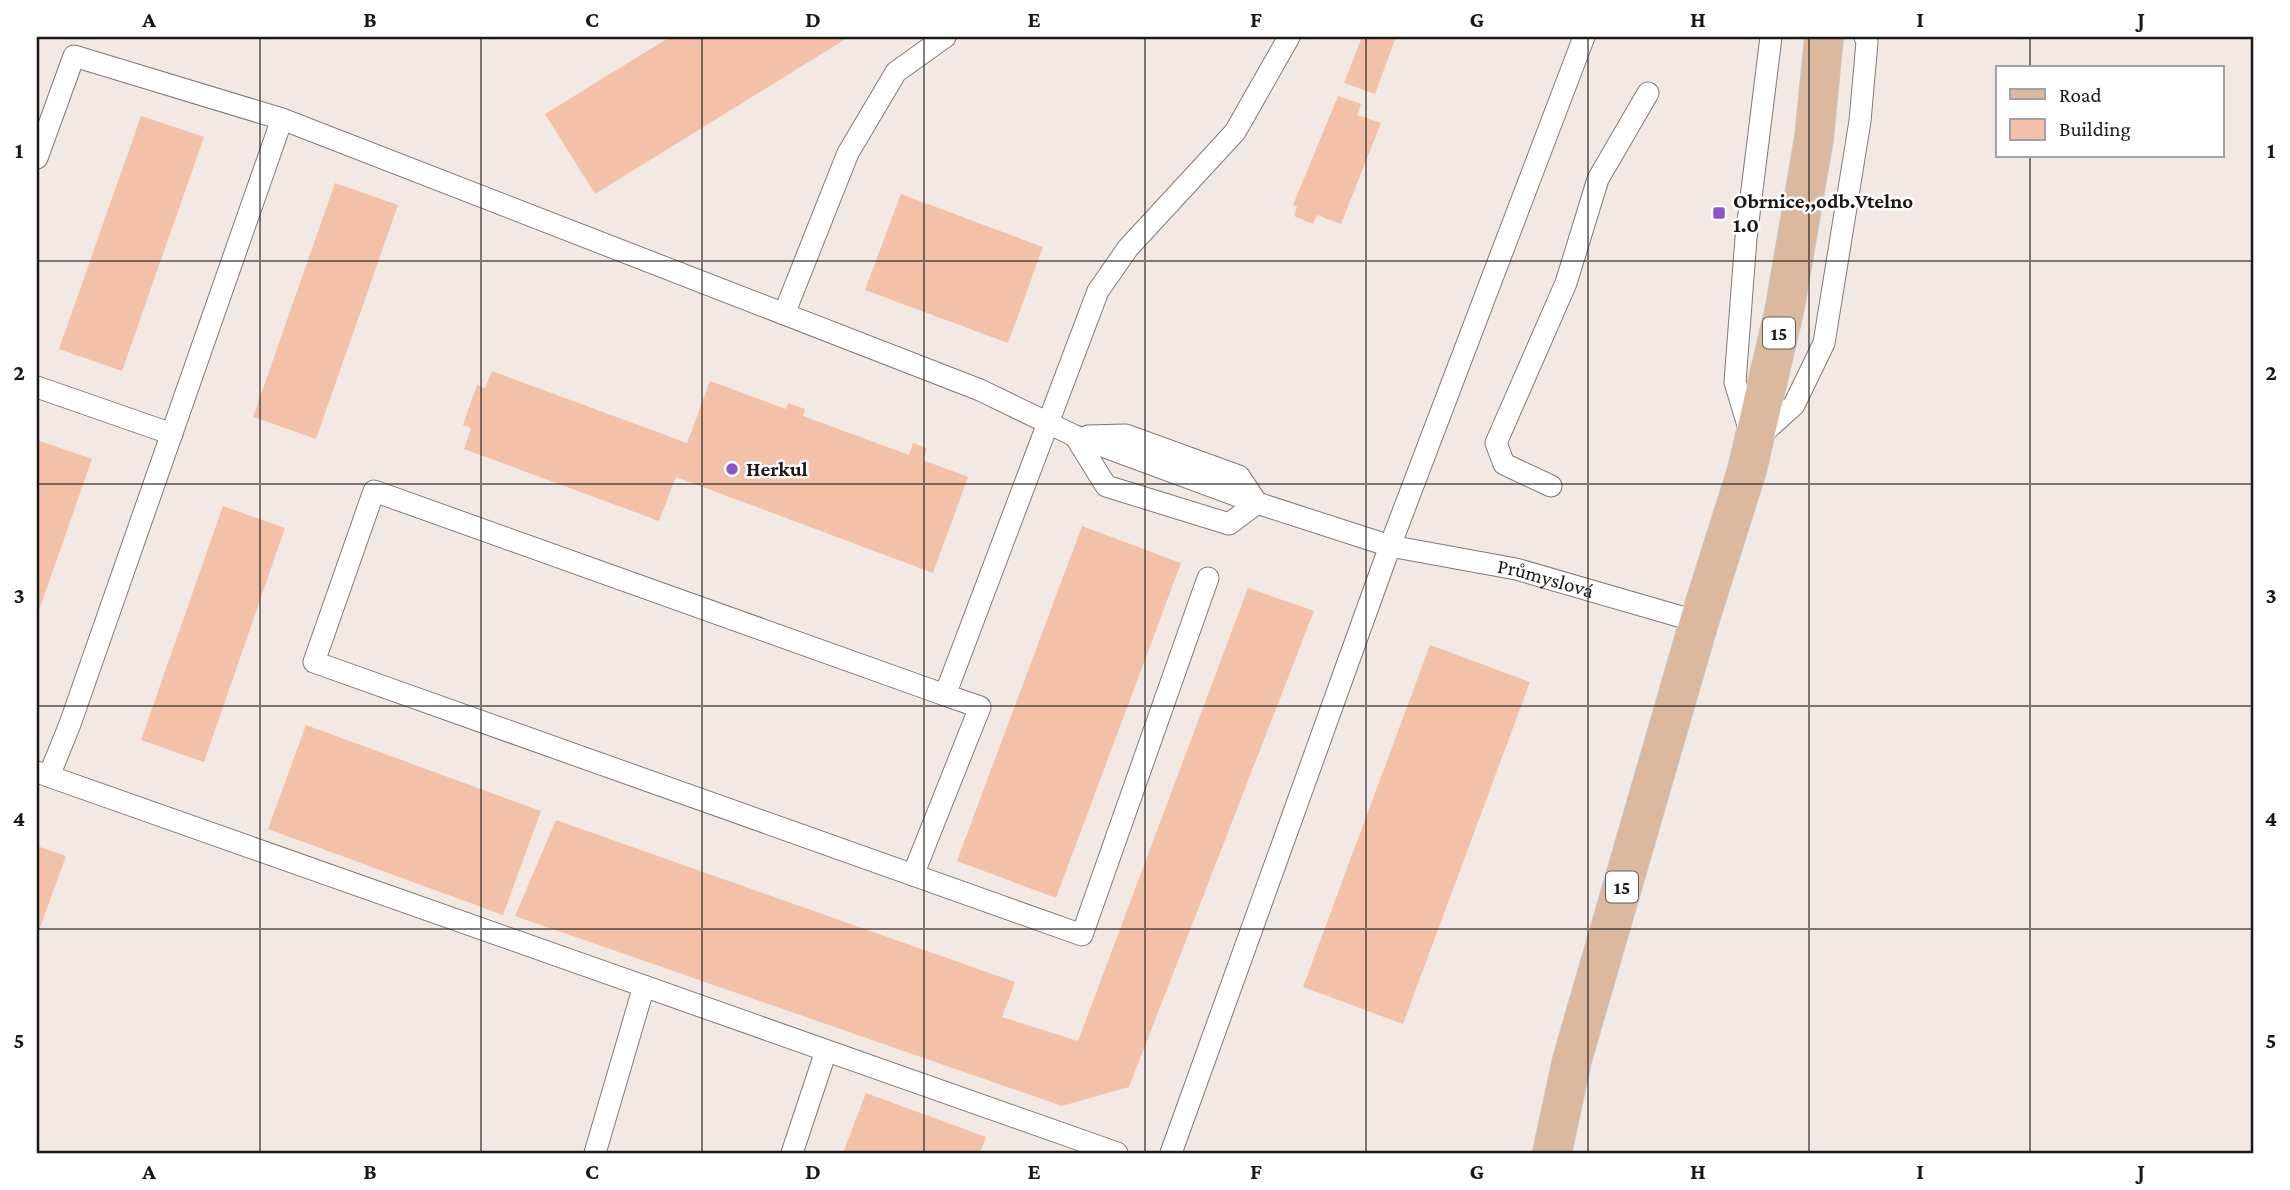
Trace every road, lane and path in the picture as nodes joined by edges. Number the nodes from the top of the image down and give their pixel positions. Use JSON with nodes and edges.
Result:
{"nodes":[{"id":1,"x":945,"y":37,"type":"edge"},
{"id":2,"x":1289,"y":37,"type":"edge"},
{"id":3,"x":1584,"y":37,"type":"edge"},
{"id":4,"x":1771,"y":37,"type":"edge"},
{"id":5,"x":1824,"y":37,"type":"edge"},
{"id":6,"x":1865,"y":37,"type":"edge"},
{"id":7,"x":1648,"y":93,"type":"dead end"},
{"id":8,"x":282,"y":119,"type":"junction"},
{"id":9,"x":37,"y":158,"type":"edge"},
{"id":10,"x":784,"y":314,"type":"junction"},
{"id":11,"x":37,"y":387,"type":"edge"},
{"id":12,"x":1048,"y":423,"type":"junction"},
{"id":13,"x":172,"y":433,"type":"junction"},
{"id":14,"x":1075,"y":436,"type":"junction"},
{"id":15,"x":1754,"y":442,"type":"junction"},
{"id":16,"x":1551,"y":486,"type":"dead end"},
{"id":17,"x":1257,"y":503,"type":"junction"},
{"id":18,"x":1390,"y":545,"type":"junction"},
{"id":19,"x":1208,"y":578,"type":"dead end"},
{"id":20,"x":1699,"y":622,"type":"junction"},
{"id":21,"x":945,"y":695,"type":"junction"},
{"id":22,"x":43,"y":774,"type":"edge"},
{"id":23,"x":913,"y":875,"type":"junction"},
{"id":24,"x":644,"y":986,"type":"junction"},
{"id":25,"x":826,"y":1051,"type":"junction"},
{"id":26,"x":594,"y":1153,"type":"edge"},
{"id":27,"x":792,"y":1153,"type":"edge"},
{"id":28,"x":1116,"y":1153,"type":"edge"},
{"id":29,"x":1171,"y":1153,"type":"edge"},
{"id":30,"x":1552,"y":1153,"type":"edge"}],
"edges":[{"from":1,"to":10,"type":"lane"},
{"from":2,"to":12,"type":"lane"},
{"from":3,"to":18,"type":"lane"},
{"from":4,"to":15,"type":"lane"},
{"from":5,"to":15,"type":"main road","number":"15"},
{"from":6,"to":15,"type":"lane"},
{"from":7,"to":16,"type":"lane"},
{"from":8,"to":9,"type":"lane","name":"Průmyslová"},
{"from":8,"to":10,"type":"lane","name":"Průmyslová"},
{"from":8,"to":13,"type":"lane"},
{"from":10,"to":12,"type":"lane","name":"Průmyslová"},
{"from":11,"to":13,"type":"lane"},
{"from":12,"to":14,"type":"lane","name":"Průmyslová"},
{"from":12,"to":21,"type":"lane"},
{"from":13,"to":22,"type":"lane"},
{"from":14,"to":17,"type":"lane","name":"Průmyslová"},
{"from":14,"to":17,"type":"lane"},
{"from":15,"to":20,"type":"main road","number":"15"},
{"from":17,"to":18,"type":"lane","name":"Průmyslová"},
{"from":18,"to":20,"type":"lane","name":"Průmyslová"},
{"from":18,"to":29,"type":"lane"},
{"from":19,"to":23,"type":"lane"},
{"from":20,"to":30,"type":"main road","number":"15"},
{"from":21,"to":23,"type":"lane"},
{"from":21,"to":23,"type":"lane"},
{"from":22,"to":24,"type":"lane"},
{"from":24,"to":25,"type":"lane"},
{"from":24,"to":26,"type":"lane"},
{"from":25,"to":27,"type":"lane"},
{"from":25,"to":28,"type":"lane"}]}
